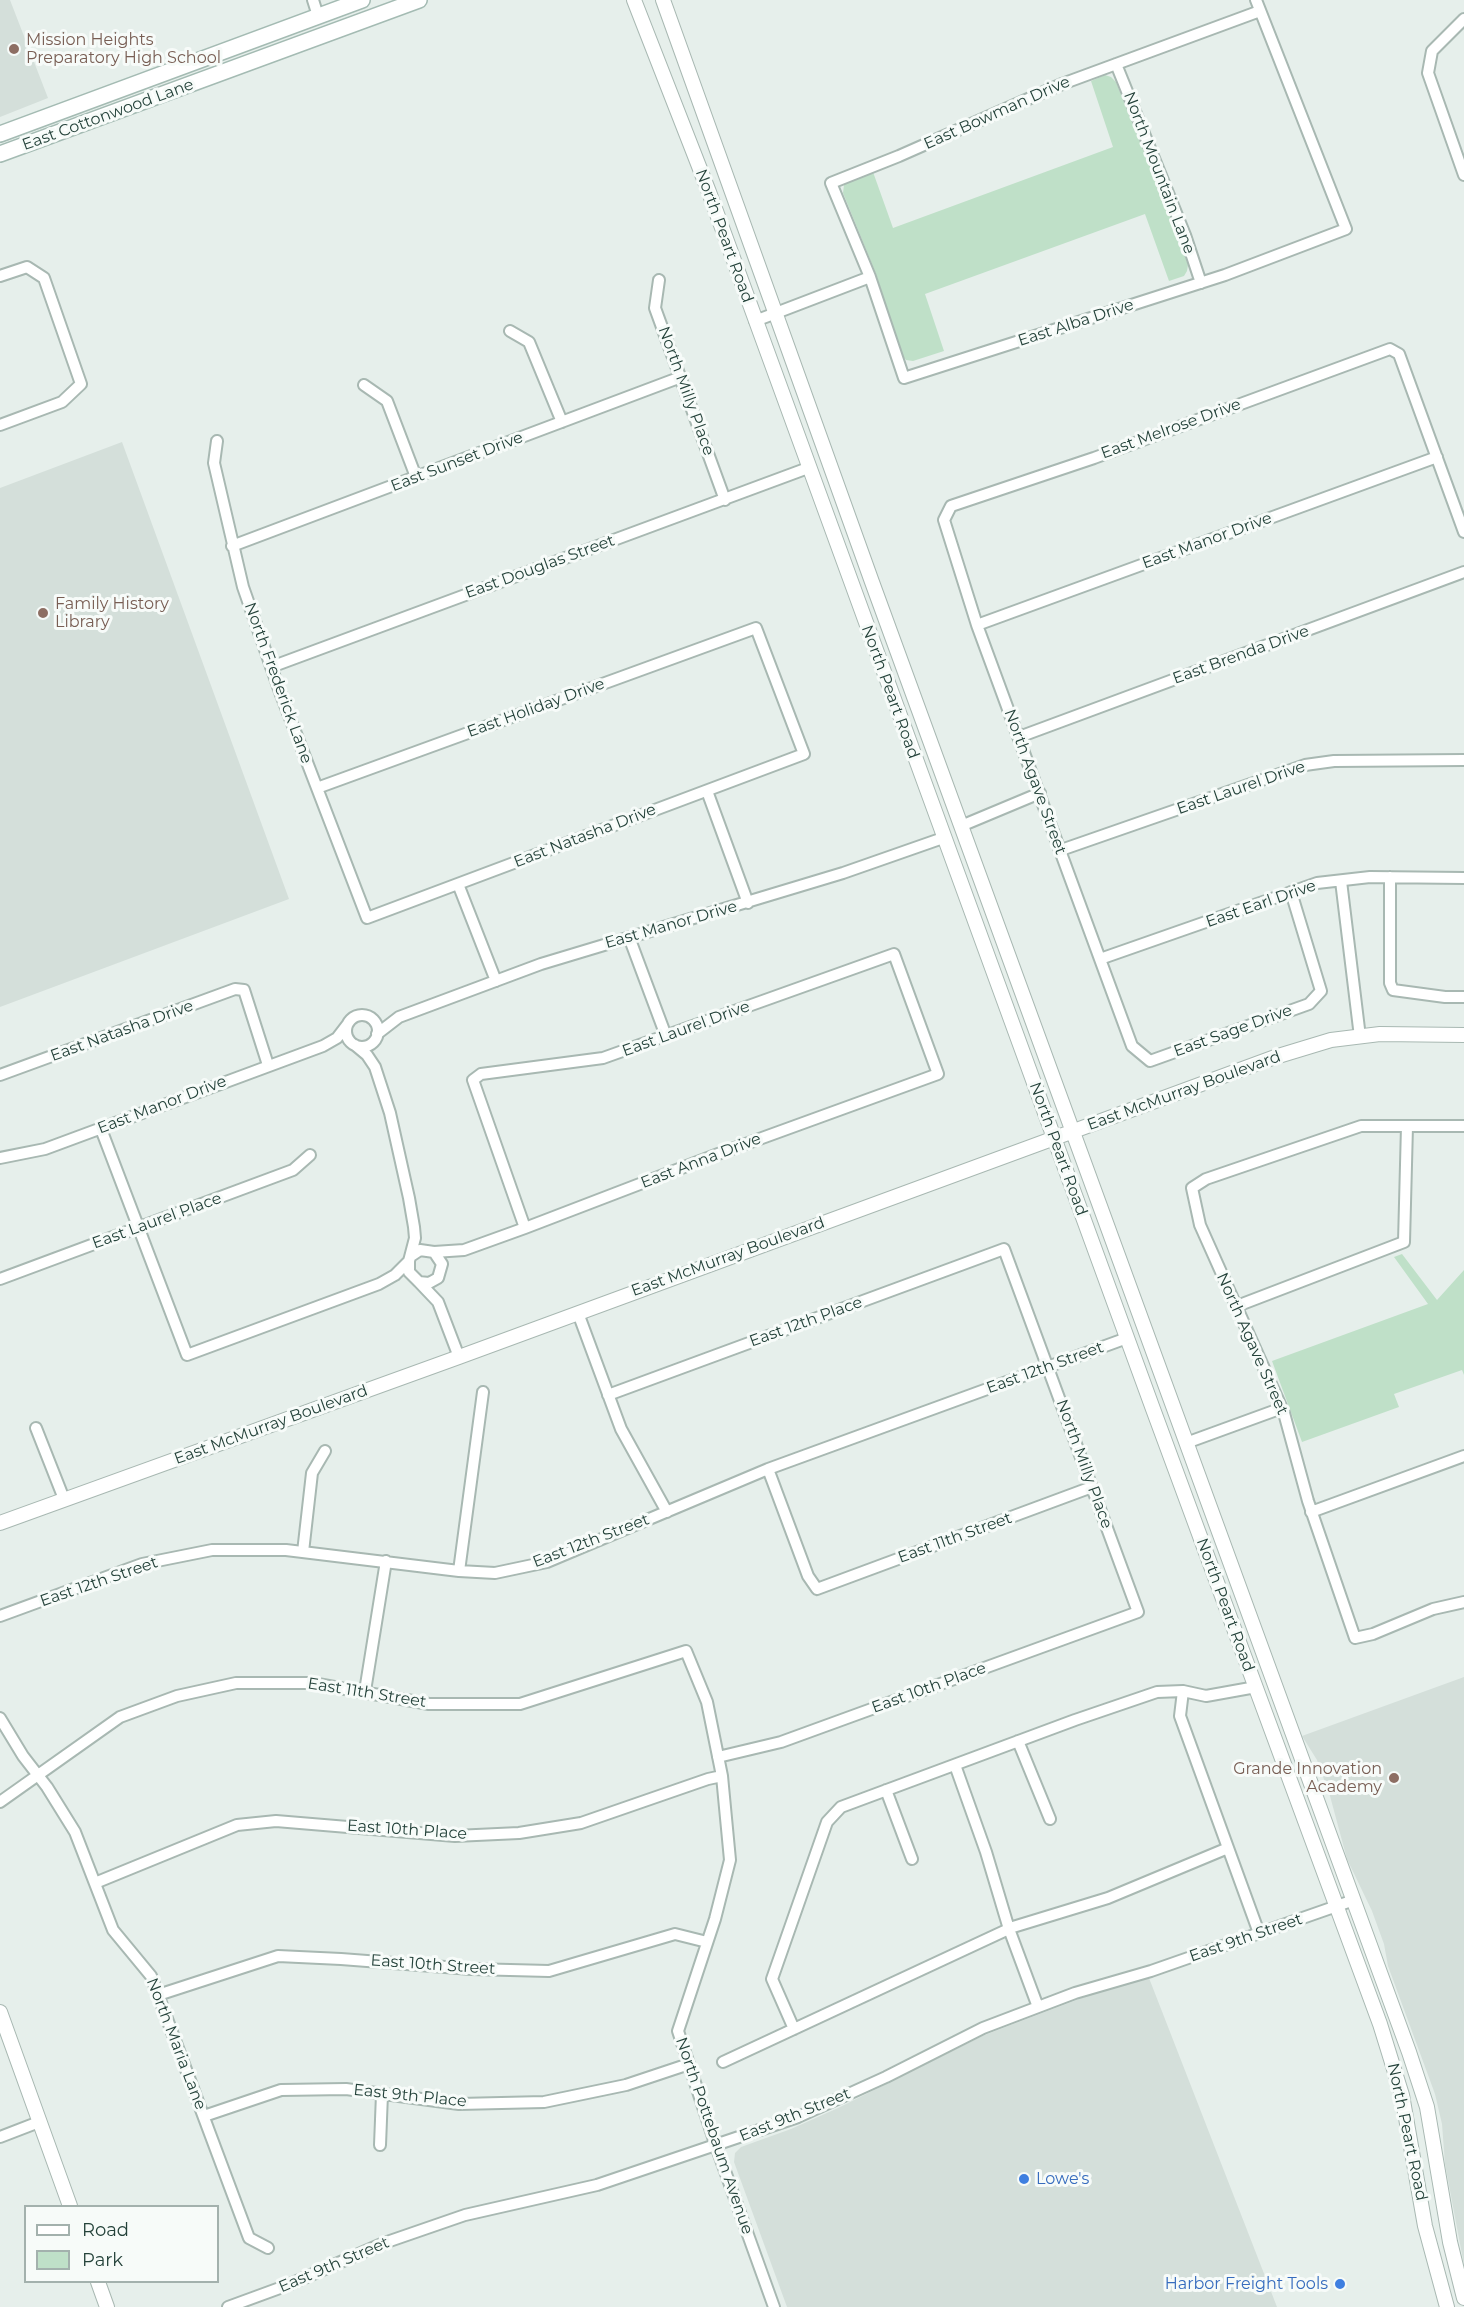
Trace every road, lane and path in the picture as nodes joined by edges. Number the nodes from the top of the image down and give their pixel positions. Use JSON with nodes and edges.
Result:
{"nodes":[{"id":1,"x":313,"y":0,"type":"edge"},
{"id":2,"x":362,"y":0,"type":"edge"},
{"id":3,"x":419,"y":0,"type":"edge"},
{"id":4,"x":634,"y":0,"type":"edge"},
{"id":5,"x":663,"y":0,"type":"edge"},
{"id":6,"x":1256,"y":0,"type":"edge"},
{"id":7,"x":1260,"y":11,"type":"junction"},
{"id":8,"x":318,"y":16,"type":"junction"},
{"id":9,"x":1464,"y":19,"type":"edge"},
{"id":10,"x":1116,"y":64,"type":"junction"},
{"id":11,"x":0,"y":134,"type":"edge"},
{"id":12,"x":0,"y":154,"type":"edge"},
{"id":13,"x":1464,"y":175,"type":"edge"},
{"id":14,"x":0,"y":276,"type":"edge"},
{"id":15,"x":870,"y":278,"type":"junction"},
{"id":16,"x":659,"y":280,"type":"dead end"},
{"id":17,"x":1201,"y":283,"type":"junction"},
{"id":18,"x":774,"y":314,"type":"junction"},
{"id":19,"x":755,"y":321,"type":"junction"},
{"id":20,"x":510,"y":331,"type":"dead end"},
{"id":21,"x":681,"y":377,"type":"junction"},
{"id":22,"x":364,"y":386,"type":"dead end"},
{"id":23,"x":562,"y":422,"type":"junction"},
{"id":24,"x":0,"y":425,"type":"edge"},
{"id":25,"x":217,"y":441,"type":"dead end"},
{"id":26,"x":1437,"y":457,"type":"junction"},
{"id":27,"x":808,"y":468,"type":"junction"},
{"id":28,"x":416,"y":477,"type":"junction"},
{"id":29,"x":725,"y":500,"type":"junction"},
{"id":30,"x":951,"y":506,"type":"joint"},
{"id":31,"x":1464,"y":532,"type":"edge"},
{"id":32,"x":232,"y":546,"type":"junction"},
{"id":33,"x":1464,"y":572,"type":"edge"},
{"id":34,"x":977,"y":625,"type":"junction"},
{"id":35,"x":272,"y":667,"type":"junction"},
{"id":36,"x":1019,"y":737,"type":"junction"},
{"id":37,"x":804,"y":754,"type":"joint"},
{"id":38,"x":1464,"y":760,"type":"edge"},
{"id":39,"x":317,"y":788,"type":"junction"},
{"id":40,"x":707,"y":791,"type":"junction"},
{"id":41,"x":1040,"y":793,"type":"junction"},
{"id":42,"x":961,"y":826,"type":"junction"},
{"id":43,"x":944,"y":838,"type":"junction"},
{"id":44,"x":1060,"y":850,"type":"junction"},
{"id":45,"x":1390,"y":877,"type":"junction"},
{"id":46,"x":1464,"y":878,"type":"edge"},
{"id":47,"x":1341,"y":881,"type":"junction"},
{"id":48,"x":458,"y":884,"type":"junction"},
{"id":49,"x":1291,"y":892,"type":"junction"},
{"id":50,"x":748,"y":903,"type":"junction"},
{"id":51,"x":367,"y":918,"type":"joint"},
{"id":52,"x":629,"y":937,"type":"junction"},
{"id":53,"x":1100,"y":959,"type":"junction"},
{"id":54,"x":496,"y":981,"type":"junction"},
{"id":55,"x":1464,"y":997,"type":"edge"},
{"id":56,"x":366,"y":1016,"type":"junction"},
{"id":57,"x":399,"y":1017,"type":"junction"},
{"id":58,"x":347,"y":1025,"type":"junction"},
{"id":59,"x":377,"y":1035,"type":"junction"},
{"id":60,"x":1464,"y":1035,"type":"edge"},
{"id":61,"x":666,"y":1036,"type":"junction"},
{"id":62,"x":1360,"y":1037,"type":"junction"},
{"id":63,"x":355,"y":1045,"type":"junction"},
{"id":64,"x":323,"y":1046,"type":"junction"},
{"id":65,"x":1143,"y":1054,"type":"joint"},
{"id":66,"x":268,"y":1065,"type":"junction"},
{"id":67,"x":375,"y":1067,"type":"junction"},
{"id":68,"x":938,"y":1074,"type":"joint"},
{"id":69,"x":0,"y":1075,"type":"edge"},
{"id":70,"x":1407,"y":1126,"type":"junction"},
{"id":71,"x":1464,"y":1126,"type":"edge"},
{"id":72,"x":101,"y":1129,"type":"junction"},
{"id":73,"x":1072,"y":1132,"type":"junction"},
{"id":74,"x":1054,"y":1139,"type":"junction"},
{"id":75,"x":310,"y":1155,"type":"dead end"},
{"id":76,"x":0,"y":1158,"type":"edge"},
{"id":77,"x":138,"y":1227,"type":"junction"},
{"id":78,"x":414,"y":1227,"type":"junction"},
{"id":79,"x":525,"y":1228,"type":"junction"},
{"id":80,"x":1004,"y":1249,"type":"joint"},
{"id":81,"x":464,"y":1250,"type":"junction"},
{"id":82,"x":432,"y":1251,"type":"junction"},
{"id":83,"x":410,"y":1259,"type":"junction"},
{"id":84,"x":441,"y":1272,"type":"junction"},
{"id":85,"x":0,"y":1279,"type":"edge"},
{"id":86,"x":417,"y":1281,"type":"junction"},
{"id":87,"x":379,"y":1284,"type":"junction"},
{"id":88,"x":438,"y":1302,"type":"junction"},
{"id":89,"x":1237,"y":1306,"type":"junction"},
{"id":90,"x":578,"y":1313,"type":"junction"},
{"id":91,"x":1127,"y":1338,"type":"junction"},
{"id":92,"x":459,"y":1357,"type":"junction"},
{"id":93,"x":1047,"y":1367,"type":"junction"},
{"id":94,"x":483,"y":1392,"type":"dead end"},
{"id":95,"x":608,"y":1395,"type":"junction"},
{"id":96,"x":1282,"y":1408,"type":"junction"},
{"id":97,"x":36,"y":1428,"type":"dead end"},
{"id":98,"x":1186,"y":1443,"type":"junction"},
{"id":99,"x":325,"y":1451,"type":"dead end"},
{"id":100,"x":1464,"y":1456,"type":"edge"},
{"id":101,"x":768,"y":1469,"type":"junction"},
{"id":102,"x":1092,"y":1487,"type":"junction"},
{"id":103,"x":64,"y":1499,"type":"junction"},
{"id":104,"x":668,"y":1512,"type":"junction"},
{"id":105,"x":1311,"y":1512,"type":"junction"},
{"id":106,"x":0,"y":1523,"type":"edge"},
{"id":107,"x":303,"y":1552,"type":"junction"},
{"id":108,"x":386,"y":1561,"type":"junction"},
{"id":109,"x":459,"y":1571,"type":"junction"},
{"id":110,"x":1464,"y":1602,"type":"edge"},
{"id":111,"x":1138,"y":1612,"type":"joint"},
{"id":112,"x":0,"y":1616,"type":"edge"},
{"id":113,"x":686,"y":1651,"type":"joint"},
{"id":114,"x":1256,"y":1687,"type":"junction"},
{"id":115,"x":366,"y":1691,"type":"junction"},
{"id":116,"x":1183,"y":1691,"type":"junction"},
{"id":117,"x":0,"y":1718,"type":"edge"},
{"id":118,"x":1018,"y":1741,"type":"junction"},
{"id":119,"x":718,"y":1757,"type":"junction"},
{"id":120,"x":955,"y":1765,"type":"junction"},
{"id":121,"x":38,"y":1774,"type":"junction"},
{"id":122,"x":722,"y":1776,"type":"junction"},
{"id":123,"x":886,"y":1790,"type":"junction"},
{"id":124,"x":0,"y":1802,"type":"edge"},
{"id":125,"x":1050,"y":1819,"type":"dead end"},
{"id":126,"x":1228,"y":1848,"type":"junction"},
{"id":127,"x":912,"y":1859,"type":"dead end"},
{"id":128,"x":95,"y":1883,"type":"junction"},
{"id":129,"x":1354,"y":1900,"type":"junction"},
{"id":130,"x":1336,"y":1907,"type":"junction"},
{"id":131,"x":1009,"y":1929,"type":"junction"},
{"id":132,"x":1259,"y":1933,"type":"junction"},
{"id":133,"x":707,"y":1942,"type":"junction"},
{"id":134,"x":158,"y":1995,"type":"junction"},
{"id":135,"x":1038,"y":2007,"type":"junction"},
{"id":136,"x":0,"y":2012,"type":"edge"},
{"id":137,"x":794,"y":2029,"type":"junction"},
{"id":138,"x":723,"y":2062,"type":"dead end"},
{"id":139,"x":689,"y":2064,"type":"junction"},
{"id":140,"x":382,"y":2094,"type":"junction"},
{"id":141,"x":204,"y":2116,"type":"junction"},
{"id":142,"x":39,"y":2122,"type":"junction"},
{"id":143,"x":0,"y":2136,"type":"edge"},
{"id":144,"x":380,"y":2145,"type":"dead end"},
{"id":145,"x":716,"y":2146,"type":"junction"},
{"id":146,"x":70,"y":2205,"type":"edge"},
{"id":147,"x":268,"y":2248,"type":"dead end"},
{"id":148,"x":98,"y":2283,"type":"edge"},
{"id":149,"x":1464,"y":2298,"type":"edge"},
{"id":150,"x":107,"y":2307,"type":"edge"},
{"id":151,"x":228,"y":2307,"type":"edge"},
{"id":152,"x":774,"y":2307,"type":"edge"},
{"id":153,"x":1447,"y":2307,"type":"edge"}],
"edges":[{"from":1,"to":8,"type":"street"},
{"from":2,"to":8,"type":"main road","name":"East Cottonwood Lane"},
{"from":3,"to":12,"type":"main road","name":"East Cottonwood Lane"},
{"from":4,"to":19,"type":"street","name":"North Peart Road"},
{"from":5,"to":18,"type":"street","name":"North Peart Road"},
{"from":6,"to":7,"type":"street"},
{"from":7,"to":10,"type":"street","name":"East Bowman Drive"},
{"from":7,"to":17,"type":"street","name":"East Alba Drive"},
{"from":8,"to":11,"type":"main road","name":"East Cottonwood Lane"},
{"from":9,"to":13,"type":"street"},
{"from":10,"to":15,"type":"street","name":"East Bowman Drive"},
{"from":10,"to":17,"type":"street","name":"North Mountain Lane"},
{"from":14,"to":24,"type":"street"},
{"from":15,"to":17,"type":"street","name":"East Alba Drive"},
{"from":15,"to":18,"type":"street"},
{"from":16,"to":21,"type":"street","name":"North Milly Place"},
{"from":18,"to":19,"type":"street"},
{"from":18,"to":42,"type":"street","name":"North Peart Road"},
{"from":19,"to":27,"type":"street","name":"North Peart Road"},
{"from":20,"to":23,"type":"street"},
{"from":21,"to":23,"type":"street","name":"East Sunset Drive"},
{"from":21,"to":29,"type":"street","name":"North Milly Place"},
{"from":22,"to":28,"type":"street"},
{"from":23,"to":28,"type":"street","name":"East Sunset Drive"},
{"from":25,"to":32,"type":"street","name":"North Frederick Lane"},
{"from":26,"to":30,"type":"street","name":"East Melrose Drive"},
{"from":26,"to":31,"type":"street"},
{"from":26,"to":34,"type":"street","name":"East Manor Drive"},
{"from":27,"to":29,"type":"street","name":"East Douglas Street"},
{"from":27,"to":43,"type":"street","name":"North Peart Road"},
{"from":28,"to":32,"type":"street","name":"East Sunset Drive"},
{"from":29,"to":35,"type":"street","name":"East Douglas Street"},
{"from":30,"to":34,"type":"street","name":"North Agave Street"},
{"from":32,"to":35,"type":"street","name":"North Frederick Lane"},
{"from":33,"to":36,"type":"street","name":"East Brenda Drive"},
{"from":34,"to":36,"type":"street","name":"North Agave Street"},
{"from":35,"to":39,"type":"street","name":"North Frederick Lane"},
{"from":36,"to":41,"type":"street","name":"North Agave Street"},
{"from":37,"to":39,"type":"street","name":"East Holiday Drive"},
{"from":37,"to":40,"type":"street","name":"East Natasha Drive"},
{"from":38,"to":44,"type":"street","name":"East Laurel Drive"},
{"from":39,"to":51,"type":"street","name":"North Frederick Lane"},
{"from":40,"to":48,"type":"street","name":"East Natasha Drive"},
{"from":40,"to":50,"type":"street"},
{"from":41,"to":42,"type":"street"},
{"from":41,"to":44,"type":"street","name":"North Agave Street"},
{"from":42,"to":73,"type":"street","name":"North Peart Road"},
{"from":43,"to":50,"type":"street","name":"East Manor Drive"},
{"from":43,"to":74,"type":"street","name":"North Peart Road"},
{"from":44,"to":53,"type":"street","name":"North Agave Street"},
{"from":45,"to":46,"type":"street","name":"East Earl Drive"},
{"from":45,"to":47,"type":"street","name":"East Earl Drive"},
{"from":45,"to":55,"type":"street"},
{"from":47,"to":49,"type":"street","name":"East Earl Drive"},
{"from":47,"to":62,"type":"street"},
{"from":48,"to":51,"type":"street","name":"East Natasha Drive"},
{"from":48,"to":54,"type":"street"},
{"from":49,"to":53,"type":"street","name":"East Earl Drive"},
{"from":49,"to":65,"type":"street","name":"East Sage Drive"},
{"from":50,"to":52,"type":"street","name":"East Manor Drive"},
{"from":52,"to":54,"type":"street","name":"East Manor Drive"},
{"from":52,"to":61,"type":"street"},
{"from":53,"to":65,"type":"street","name":"North Agave Street"},
{"from":54,"to":57,"type":"street","name":"East Manor Drive"},
{"from":56,"to":57,"type":"street","name":"East Manor Drive"},
{"from":56,"to":58,"type":"street"},
{"from":56,"to":59,"type":"street"},
{"from":57,"to":59,"type":"street","name":"East Manor Drive"},
{"from":58,"to":63,"type":"street"},
{"from":58,"to":64,"type":"street","name":"East Manor Drive"},
{"from":59,"to":63,"type":"street"},
{"from":59,"to":67,"type":"street"},
{"from":60,"to":62,"type":"street","name":"East McMurray Boulevard"},
{"from":61,"to":68,"type":"street","name":"East Laurel Drive"},
{"from":61,"to":79,"type":"street","name":"East Laurel Drive"},
{"from":62,"to":73,"type":"street","name":"East McMurray Boulevard"},
{"from":63,"to":64,"type":"street","name":"East Manor Drive"},
{"from":63,"to":67,"type":"street"},
{"from":64,"to":66,"type":"street","name":"East Manor Drive"},
{"from":66,"to":69,"type":"street","name":"East Natasha Drive"},
{"from":66,"to":72,"type":"street","name":"East Manor Drive"},
{"from":67,"to":78,"type":"street"},
{"from":68,"to":79,"type":"street","name":"East Anna Drive"},
{"from":70,"to":71,"type":"street"},
{"from":70,"to":89,"type":"street"},
{"from":70,"to":89,"type":"street","name":"North Agave Street"},
{"from":72,"to":76,"type":"street","name":"East Manor Drive"},
{"from":72,"to":77,"type":"street"},
{"from":73,"to":74,"type":"street","name":"East McMurray Boulevard"},
{"from":73,"to":98,"type":"street","name":"North Peart Road"},
{"from":74,"to":90,"type":"street","name":"East McMurray Boulevard"},
{"from":74,"to":91,"type":"street","name":"North Peart Road"},
{"from":75,"to":77,"type":"street","name":"East Laurel Place"},
{"from":77,"to":85,"type":"street","name":"East Laurel Place"},
{"from":77,"to":87,"type":"street"},
{"from":78,"to":82,"type":"street"},
{"from":78,"to":83,"type":"street"},
{"from":79,"to":81,"type":"street","name":"East Anna Drive"},
{"from":80,"to":93,"type":"street","name":"North Milly Place"},
{"from":80,"to":95,"type":"street","name":"East 12th Place"},
{"from":81,"to":82,"type":"street","name":"East Anna Drive"},
{"from":81,"to":84,"type":"street","name":"East Anna Drive"},
{"from":82,"to":83,"type":"street"},
{"from":82,"to":84,"type":"street"},
{"from":83,"to":86,"type":"street"},
{"from":83,"to":87,"type":"street"},
{"from":84,"to":86,"type":"street"},
{"from":84,"to":88,"type":"street"},
{"from":86,"to":87,"type":"street"},
{"from":86,"to":88,"type":"street"},
{"from":88,"to":92,"type":"street"},
{"from":89,"to":96,"type":"street","name":"North Agave Street"},
{"from":90,"to":92,"type":"street","name":"East McMurray Boulevard"},
{"from":90,"to":95,"type":"street"},
{"from":91,"to":93,"type":"street","name":"East 12th Street"},
{"from":91,"to":114,"type":"street","name":"North Peart Road"},
{"from":92,"to":103,"type":"street","name":"East McMurray Boulevard"},
{"from":93,"to":101,"type":"street","name":"East 12th Street"},
{"from":93,"to":102,"type":"street","name":"North Milly Place"},
{"from":94,"to":109,"type":"street"},
{"from":95,"to":104,"type":"street"},
{"from":96,"to":98,"type":"street"},
{"from":96,"to":105,"type":"street","name":"North Agave Street"},
{"from":97,"to":103,"type":"street"},
{"from":98,"to":129,"type":"street","name":"North Peart Road"},
{"from":99,"to":107,"type":"street"},
{"from":100,"to":105,"type":"street"},
{"from":101,"to":102,"type":"street","name":"East 11th Street"},
{"from":101,"to":104,"type":"street","name":"East 12th Street"},
{"from":102,"to":111,"type":"street","name":"North Milly Place"},
{"from":103,"to":106,"type":"street","name":"East McMurray Boulevard"},
{"from":104,"to":109,"type":"street","name":"East 12th Street"},
{"from":105,"to":110,"type":"street","name":"North Agave Street"},
{"from":107,"to":108,"type":"street","name":"East 12th Street"},
{"from":107,"to":112,"type":"street","name":"East 12th Street"},
{"from":108,"to":109,"type":"street","name":"East 12th Street"},
{"from":108,"to":115,"type":"street"},
{"from":111,"to":119,"type":"street","name":"East 10th Place"},
{"from":113,"to":115,"type":"street","name":"East 11th Street"},
{"from":113,"to":119,"type":"street","name":"North Pottebaum Avenue"},
{"from":114,"to":116,"type":"street"},
{"from":114,"to":130,"type":"street","name":"North Peart Road"},
{"from":115,"to":121,"type":"street","name":"East 11th Street"},
{"from":116,"to":118,"type":"street"},
{"from":116,"to":126,"type":"street"},
{"from":117,"to":121,"type":"street","name":"North Maria Lane"},
{"from":118,"to":120,"type":"street"},
{"from":118,"to":125,"type":"street"},
{"from":119,"to":122,"type":"street","name":"North Pottebaum Avenue"},
{"from":120,"to":123,"type":"street"},
{"from":120,"to":131,"type":"street"},
{"from":121,"to":124,"type":"street","name":"East 11th Street"},
{"from":121,"to":128,"type":"street","name":"North Maria Lane"},
{"from":122,"to":128,"type":"street","name":"East 10th Place"},
{"from":122,"to":133,"type":"street","name":"North Pottebaum Avenue"},
{"from":123,"to":127,"type":"street"},
{"from":123,"to":137,"type":"street"},
{"from":126,"to":131,"type":"street"},
{"from":126,"to":132,"type":"street"},
{"from":128,"to":134,"type":"street","name":"North Maria Lane"},
{"from":129,"to":130,"type":"street","name":"East 9th Street"},
{"from":129,"to":149,"type":"street","name":"North Peart Road"},
{"from":130,"to":132,"type":"street","name":"East 9th Street"},
{"from":130,"to":153,"type":"street","name":"North Peart Road"},
{"from":131,"to":135,"type":"street"},
{"from":131,"to":137,"type":"street"},
{"from":132,"to":135,"type":"street","name":"East 9th Street"},
{"from":133,"to":134,"type":"street","name":"East 10th Street"},
{"from":133,"to":139,"type":"street","name":"North Pottebaum Avenue"},
{"from":134,"to":141,"type":"street","name":"North Maria Lane"},
{"from":135,"to":145,"type":"street","name":"East 9th Street"},
{"from":136,"to":142,"type":"street"},
{"from":137,"to":138,"type":"street"},
{"from":139,"to":140,"type":"street","name":"East 9th Place"},
{"from":139,"to":145,"type":"street","name":"North Pottebaum Avenue"},
{"from":140,"to":141,"type":"street","name":"East 9th Place"},
{"from":140,"to":144,"type":"street"},
{"from":141,"to":147,"type":"street","name":"North Maria Lane"},
{"from":142,"to":143,"type":"street"},
{"from":142,"to":146,"type":"street"},
{"from":145,"to":151,"type":"street","name":"East 9th Street"},
{"from":145,"to":152,"type":"street","name":"North Pottebaum Avenue"},
{"from":148,"to":150,"type":"street"}]}
